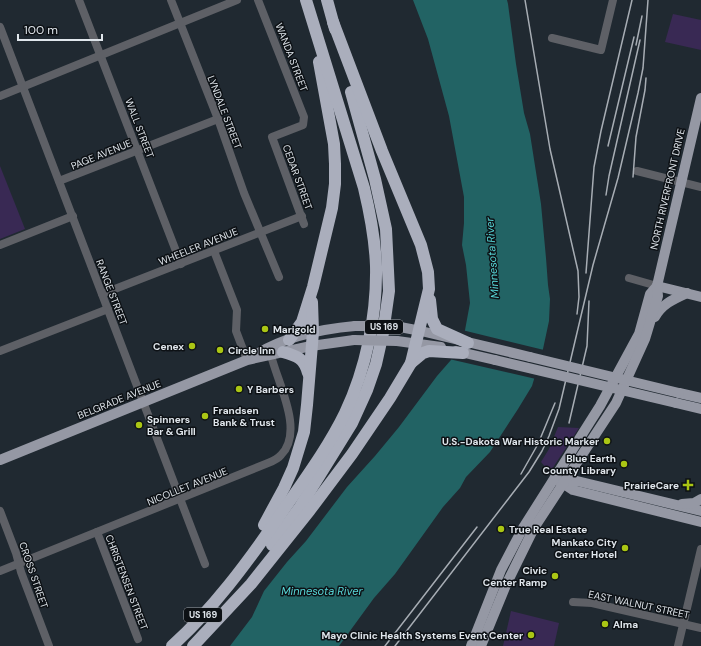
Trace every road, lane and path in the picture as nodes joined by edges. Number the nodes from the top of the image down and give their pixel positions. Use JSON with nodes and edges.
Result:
{"nodes":[{"id":1,"x":79,"y":0,"type":"edge"},
{"id":2,"x":171,"y":0,"type":"edge"},
{"id":3,"x":237,"y":0,"type":"edge"},
{"id":4,"x":258,"y":0,"type":"edge"},
{"id":5,"x":306,"y":0,"type":"edge"},
{"id":6,"x":327,"y":0,"type":"edge"},
{"id":7,"x":613,"y":0,"type":"edge"},
{"id":8,"x":333,"y":22,"type":"junction"},
{"id":9,"x":180,"y":23,"type":"junction"},
{"id":10,"x":0,"y":27,"type":"edge"},
{"id":11,"x":552,"y":38,"type":"dead end"},
{"id":12,"x":100,"y":55,"type":"junction"},
{"id":13,"x":23,"y":86,"type":"junction"},
{"id":14,"x":0,"y":96,"type":"edge"},
{"id":15,"x":701,"y":98,"type":"edge"},
{"id":16,"x":218,"y":119,"type":"junction"},
{"id":17,"x":272,"y":138,"type":"joint"},
{"id":18,"x":138,"y":150,"type":"junction"},
{"id":19,"x":637,"y":171,"type":"dead end"},
{"id":20,"x":59,"y":181,"type":"junction"},
{"id":21,"x":680,"y":182,"type":"junction"},
{"id":22,"x":701,"y":187,"type":"edge"},
{"id":23,"x":73,"y":216,"type":"junction"},
{"id":24,"x":303,"y":220,"type":"joint"},
{"id":25,"x":260,"y":232,"type":"junction"},
{"id":26,"x":0,"y":245,"type":"edge"},
{"id":27,"x":214,"y":250,"type":"junction"},
{"id":28,"x":181,"y":264,"type":"junction"},
{"id":29,"x":279,"y":277,"type":"dead end"},
{"id":30,"x":629,"y":278,"type":"dead end"},
{"id":31,"x":657,"y":286,"type":"junction"},
{"id":32,"x":313,"y":287,"type":"junction"},
{"id":33,"x":429,"y":289,"type":"junction"},
{"id":34,"x":687,"y":293,"type":"junction"},
{"id":35,"x":102,"y":294,"type":"junction"},
{"id":36,"x":701,"y":297,"type":"edge"},
{"id":37,"x":108,"y":309,"type":"junction"},
{"id":38,"x":418,"y":331,"type":"junction"},
{"id":39,"x":313,"y":332,"type":"junction"},
{"id":40,"x":440,"y":334,"type":"junction"},
{"id":41,"x":645,"y":339,"type":"junction"},
{"id":42,"x":289,"y":340,"type":"junction"},
{"id":43,"x":415,"y":343,"type":"junction"},
{"id":44,"x":311,"y":346,"type":"junction"},
{"id":45,"x":435,"y":348,"type":"junction"},
{"id":46,"x":465,"y":348,"type":"junction"},
{"id":47,"x":0,"y":351,"type":"edge"},
{"id":48,"x":283,"y":352,"type":"junction"},
{"id":49,"x":271,"y":355,"type":"junction"},
{"id":50,"x":247,"y":360,"type":"junction"},
{"id":51,"x":411,"y":363,"type":"junction"},
{"id":52,"x":309,"y":377,"type":"junction"},
{"id":53,"x":681,"y":393,"type":"junction"},
{"id":54,"x":701,"y":394,"type":"edge"},
{"id":55,"x":701,"y":398,"type":"edge"},
{"id":56,"x":144,"y":402,"type":"junction"},
{"id":57,"x":681,"y":405,"type":"junction"},
{"id":58,"x":701,"y":409,"type":"edge"},
{"id":59,"x":701,"y":416,"type":"edge"},
{"id":60,"x":0,"y":460,"type":"edge"},
{"id":61,"x":559,"y":480,"type":"junction"},
{"id":62,"x":180,"y":499,"type":"junction"},
{"id":63,"x":701,"y":499,"type":"edge"},
{"id":64,"x":677,"y":505,"type":"junction"},
{"id":65,"x":0,"y":511,"type":"edge"},
{"id":66,"x":701,"y":511,"type":"edge"},
{"id":67,"x":701,"y":522,"type":"edge"},
{"id":68,"x":97,"y":532,"type":"junction"},
{"id":69,"x":701,"y":549,"type":"edge"},
{"id":70,"x":19,"y":563,"type":"junction"},
{"id":71,"x":205,"y":564,"type":"dead end"},
{"id":72,"x":0,"y":571,"type":"edge"},
{"id":73,"x":232,"y":581,"type":"junction"},
{"id":74,"x":573,"y":602,"type":"dead end"},
{"id":75,"x":221,"y":615,"type":"junction"},
{"id":76,"x":684,"y":623,"type":"junction"},
{"id":77,"x":701,"y":628,"type":"edge"},
{"id":78,"x":138,"y":639,"type":"dead end"},
{"id":79,"x":50,"y":646,"type":"edge"},
{"id":80,"x":172,"y":646,"type":"edge"},
{"id":81,"x":193,"y":646,"type":"edge"},
{"id":82,"x":471,"y":646,"type":"edge"},
{"id":83,"x":481,"y":646,"type":"edge"},
{"id":84,"x":678,"y":646,"type":"edge"}],
"edges":[{"from":1,"to":12,"type":"street","name":"WALL STREET"},
{"from":2,"to":9,"type":"street","name":"LYNDALE STREET"},
{"from":3,"to":9,"type":"street"},
{"from":4,"to":17,"type":"street","name":"WANDA STREET"},
{"from":5,"to":32,"type":"highway"},
{"from":5,"to":73,"type":"highway","number":"US 169"},
{"from":6,"to":8,"type":"highway","number":"US 169"},
{"from":7,"to":11,"type":"street"},
{"from":8,"to":33,"type":"highway"},
{"from":8,"to":75,"type":"highway","number":"US 169"},
{"from":9,"to":12,"type":"street"},
{"from":9,"to":16,"type":"street","name":"LYNDALE STREET"},
{"from":10,"to":13,"type":"street","name":"RANGE STREET"},
{"from":12,"to":13,"type":"street"},
{"from":12,"to":18,"type":"street","name":"WALL STREET"},
{"from":13,"to":14,"type":"street"},
{"from":13,"to":20,"type":"street","name":"RANGE STREET"},
{"from":15,"to":21,"type":"main road","name":"NORTH RIVERFRONT DRIVE"},
{"from":16,"to":18,"type":"street","name":"PAGE AVENUE"},
{"from":16,"to":25,"type":"street","name":"LYNDALE STREET"},
{"from":17,"to":24,"type":"street","name":"CEDAR STREET"},
{"from":18,"to":20,"type":"street","name":"PAGE AVENUE"},
{"from":18,"to":28,"type":"street","name":"WALL STREET"},
{"from":19,"to":21,"type":"street"},
{"from":20,"to":23,"type":"street","name":"RANGE STREET"},
{"from":21,"to":22,"type":"street"},
{"from":21,"to":31,"type":"main road","name":"NORTH RIVERFRONT DRIVE"},
{"from":23,"to":26,"type":"street"},
{"from":23,"to":35,"type":"street","name":"RANGE STREET"},
{"from":24,"to":25,"type":"street","name":"WHEELER AVENUE"},
{"from":25,"to":27,"type":"street","name":"WHEELER AVENUE"},
{"from":25,"to":29,"type":"street","name":"LYNDALE STREET"},
{"from":27,"to":28,"type":"street","name":"WHEELER AVENUE"},
{"from":27,"to":50,"type":"street"},
{"from":28,"to":35,"type":"street","name":"WHEELER AVENUE"},
{"from":30,"to":31,"type":"street"},
{"from":31,"to":34,"type":"main road"},
{"from":31,"to":41,"type":"main road"},
{"from":31,"to":61,"type":"main road"},
{"from":32,"to":39,"type":"highway"},
{"from":32,"to":42,"type":"highway"},
{"from":33,"to":38,"type":"highway"},
{"from":33,"to":40,"type":"highway"},
{"from":34,"to":36,"type":"main road"},
{"from":34,"to":41,"type":"main road"},
{"from":35,"to":37,"type":"street","name":"RANGE STREET"},
{"from":37,"to":47,"type":"street"},
{"from":37,"to":56,"type":"street","name":"RANGE STREET"},
{"from":38,"to":39,"type":"main road","name":"BELGRADE AVENUE","bridge":true},
{"from":38,"to":40,"type":"main road","name":"BELGRADE AVENUE"},
{"from":38,"to":43,"type":"highway"},
{"from":39,"to":42,"type":"main road","name":"BELGRADE AVENUE"},
{"from":39,"to":44,"type":"highway"},
{"from":40,"to":46,"type":"highway"},
{"from":41,"to":61,"type":"main road"},
{"from":42,"to":50,"type":"main road","name":"BELGRADE AVENUE"},
{"from":43,"to":44,"type":"main road","name":"BELGRADE AVENUE","bridge":true},
{"from":43,"to":45,"type":"main road","name":"BELGRADE AVENUE"},
{"from":43,"to":51,"type":"highway"},
{"from":44,"to":48,"type":"main road","name":"BELGRADE AVENUE"},
{"from":44,"to":52,"type":"highway"},
{"from":45,"to":46,"type":"highway"},
{"from":45,"to":51,"type":"highway"},
{"from":46,"to":53,"type":"main road","bridge":true},
{"from":46,"to":57,"type":"main road","bridge":true},
{"from":48,"to":49,"type":"main road","name":"BELGRADE AVENUE"},
{"from":48,"to":52,"type":"highway"},
{"from":49,"to":50,"type":"main road","name":"BELGRADE AVENUE"},
{"from":49,"to":62,"type":"street","name":"NICOLLET AVENUE"},
{"from":50,"to":56,"type":"main road","name":"BELGRADE AVENUE"},
{"from":51,"to":75,"type":"highway"},
{"from":52,"to":73,"type":"highway"},
{"from":53,"to":54,"type":"main road"},
{"from":53,"to":55,"type":"main road"},
{"from":56,"to":60,"type":"main road","name":"BELGRADE AVENUE"},
{"from":56,"to":62,"type":"street","name":"RANGE STREET"},
{"from":57,"to":58,"type":"main road"},
{"from":57,"to":59,"type":"main road"},
{"from":61,"to":64,"type":"main road"},
{"from":61,"to":67,"type":"main road"},
{"from":61,"to":82,"type":"main road"},
{"from":61,"to":83,"type":"main road"},
{"from":62,"to":68,"type":"street","name":"NICOLLET AVENUE"},
{"from":62,"to":71,"type":"street","name":"RANGE STREET"},
{"from":63,"to":64,"type":"main road"},
{"from":64,"to":66,"type":"main road"},
{"from":65,"to":70,"type":"street","name":"CROSS STREET"},
{"from":68,"to":70,"type":"street","name":"NICOLLET AVENUE"},
{"from":68,"to":78,"type":"street","name":"CHRISTENSEN STREET"},
{"from":69,"to":76,"type":"street"},
{"from":70,"to":72,"type":"street","name":"NICOLLET AVENUE"},
{"from":70,"to":79,"type":"street","name":"CROSS STREET"},
{"from":73,"to":80,"type":"highway","number":"US 169"},
{"from":74,"to":76,"type":"street","name":"EAST WALNUT STREET"},
{"from":75,"to":81,"type":"highway","number":"US 169"},
{"from":76,"to":77,"type":"street","name":"EAST WALNUT STREET"},
{"from":76,"to":84,"type":"street"}]}
